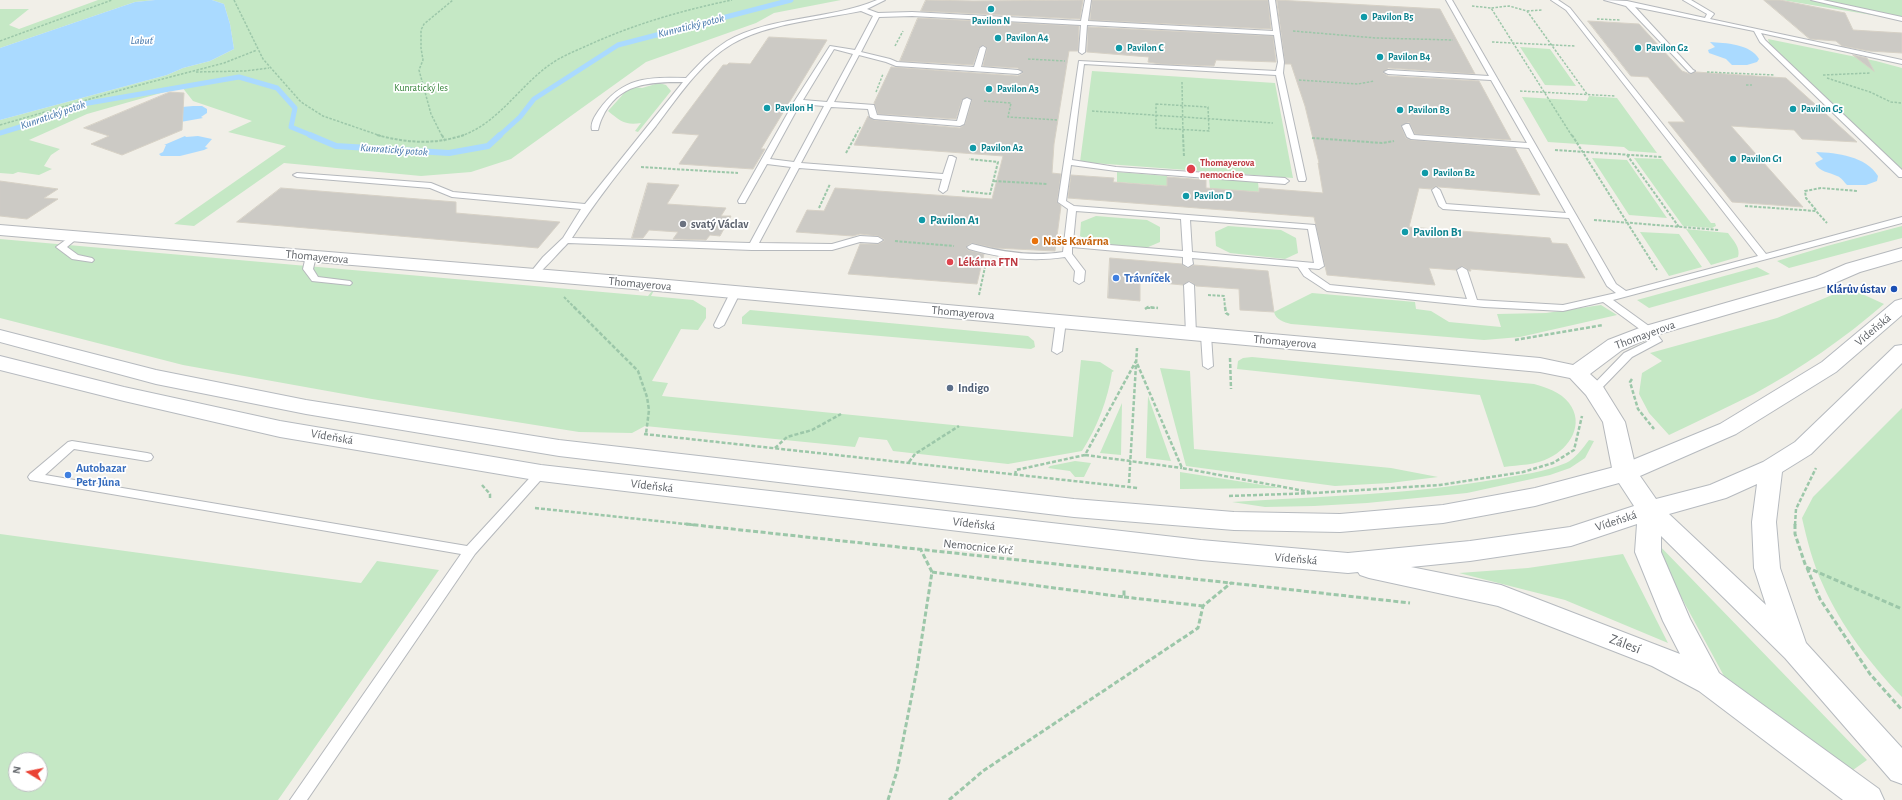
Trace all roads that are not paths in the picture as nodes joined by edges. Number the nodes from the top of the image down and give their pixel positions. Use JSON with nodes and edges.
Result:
{"nodes":[{"id":1,"x":882,"y":0,"type":"edge"},
{"id":2,"x":1088,"y":0,"type":"edge"},
{"id":3,"x":1272,"y":0,"type":"edge"},
{"id":4,"x":1449,"y":0,"type":"edge"},
{"id":5,"x":1554,"y":0,"type":"edge"},
{"id":6,"x":1607,"y":0,"type":"edge"},
{"id":7,"x":1686,"y":0,"type":"edge"},
{"id":8,"x":1814,"y":0,"type":"edge"},
{"id":9,"x":1626,"y":2,"type":"edge"},
{"id":10,"x":862,"y":9,"type":"junction"},
{"id":11,"x":877,"y":15,"type":"junction"},
{"id":12,"x":1902,"y":19,"type":"edge"},
{"id":13,"x":1706,"y":20,"type":"junction"},
{"id":14,"x":1084,"y":23,"type":"junction"},
{"id":15,"x":1756,"y":30,"type":"junction"},
{"id":16,"x":1277,"y":33,"type":"junction"},
{"id":17,"x":983,"y":48,"type":"dead end"},
{"id":18,"x":857,"y":52,"type":"junction"},
{"id":19,"x":1082,"y":52,"type":"dead end"},
{"id":20,"x":1902,"y":62,"type":"edge"},
{"id":21,"x":977,"y":69,"type":"junction"},
{"id":22,"x":1691,"y":71,"type":"road end"},
{"id":23,"x":1018,"y":72,"type":"dead end"},
{"id":24,"x":1388,"y":72,"type":"road end"},
{"id":25,"x":1278,"y":73,"type":"junction"},
{"id":26,"x":1494,"y":78,"type":"junction"},
{"id":27,"x":688,"y":80,"type":"junction"},
{"id":28,"x":967,"y":100,"type":"road end"},
{"id":29,"x":798,"y":102,"type":"junction"},
{"id":30,"x":829,"y":104,"type":"junction"},
{"id":31,"x":1406,"y":126,"type":"dead end"},
{"id":32,"x":595,"y":128,"type":"dead end"},
{"id":33,"x":1532,"y":146,"type":"junction"},
{"id":34,"x":952,"y":158,"type":"road end"},
{"id":35,"x":766,"y":161,"type":"junction"},
{"id":36,"x":1068,"y":162,"type":"junction"},
{"id":37,"x":796,"y":165,"type":"junction"},
{"id":38,"x":297,"y":174,"type":"dead end"},
{"id":39,"x":1902,"y":175,"type":"edge"},
{"id":40,"x":947,"y":176,"type":"junction"},
{"id":41,"x":1302,"y":179,"type":"dead end"},
{"id":42,"x":1285,"y":181,"type":"dead end"},
{"id":43,"x":943,"y":190,"type":"road end"},
{"id":44,"x":1436,"y":190,"type":"dead end"},
{"id":45,"x":742,"y":201,"type":"dead end"},
{"id":46,"x":587,"y":207,"type":"junction"},
{"id":47,"x":1072,"y":208,"type":"junction"},
{"id":48,"x":1573,"y":216,"type":"junction"},
{"id":49,"x":1185,"y":217,"type":"junction"},
{"id":50,"x":1902,"y":220,"type":"edge"},
{"id":51,"x":0,"y":230,"type":"edge"},
{"id":52,"x":75,"y":236,"type":"junction"},
{"id":53,"x":566,"y":240,"type":"junction"},
{"id":54,"x":878,"y":240,"type":"road end"},
{"id":55,"x":752,"y":246,"type":"junction"},
{"id":56,"x":972,"y":247,"type":"road end"},
{"id":57,"x":1067,"y":249,"type":"junction"},
{"id":58,"x":1902,"y":254,"type":"edge"},
{"id":59,"x":311,"y":256,"type":"junction"},
{"id":60,"x":1763,"y":256,"type":"junction"},
{"id":61,"x":89,"y":260,"type":"dead end"},
{"id":62,"x":1188,"y":260,"type":"junction"},
{"id":63,"x":1301,"y":264,"type":"junction"},
{"id":64,"x":1462,"y":270,"type":"dead end"},
{"id":65,"x":533,"y":275,"type":"junction"},
{"id":66,"x":1079,"y":281,"type":"dead end"},
{"id":67,"x":347,"y":283,"type":"dead end"},
{"id":68,"x":1189,"y":285,"type":"dead end"},
{"id":69,"x":734,"y":293,"type":"junction"},
{"id":70,"x":1624,"y":294,"type":"junction"},
{"id":71,"x":1605,"y":299,"type":"junction"},
{"id":72,"x":1474,"y":302,"type":"junction"},
{"id":73,"x":1902,"y":305,"type":"edge"},
{"id":74,"x":1061,"y":321,"type":"junction"},
{"id":75,"x":718,"y":325,"type":"dead end"},
{"id":76,"x":1649,"y":332,"type":"junction"},
{"id":77,"x":1199,"y":334,"type":"junction"},
{"id":78,"x":0,"y":336,"type":"edge"},
{"id":79,"x":1057,"y":351,"type":"dead end"},
{"id":80,"x":1902,"y":351,"type":"edge"},
{"id":81,"x":0,"y":363,"type":"edge"},
{"id":82,"x":1208,"y":366,"type":"dead end"},
{"id":83,"x":1577,"y":373,"type":"junction"},
{"id":84,"x":1594,"y":390,"type":"junction"},
{"id":85,"x":147,"y":457,"type":"dead end"},
{"id":86,"x":1771,"y":468,"type":"junction"},
{"id":87,"x":541,"y":473,"type":"junction"},
{"id":88,"x":1625,"y":473,"type":"junction"},
{"id":89,"x":1650,"y":510,"type":"junction"},
{"id":90,"x":470,"y":552,"type":"junction"},
{"id":91,"x":1348,"y":563,"type":"junction"},
{"id":92,"x":1795,"y":650,"type":"junction"},
{"id":93,"x":1709,"y":682,"type":"junction"},
{"id":94,"x":1902,"y":770,"type":"edge"},
{"id":95,"x":298,"y":800,"type":"edge"},
{"id":96,"x":1868,"y":800,"type":"edge"}],
"edges":[{"from":1,"to":10,"type":"lane"},
{"from":2,"to":14,"type":"lane"},
{"from":3,"to":16,"type":"lane"},
{"from":4,"to":26,"type":"lane"},
{"from":5,"to":60,"type":"lane"},
{"from":6,"to":9,"type":"lane"},
{"from":7,"to":13,"type":"lane"},
{"from":8,"to":12,"type":"lane"},
{"from":9,"to":13,"type":"lane"},
{"from":9,"to":22,"type":"lane"},
{"from":10,"to":11,"type":"lane"},
{"from":10,"to":27,"type":"lane"},
{"from":11,"to":14,"type":"lane"},
{"from":11,"to":18,"type":"lane"},
{"from":13,"to":15,"type":"lane"},
{"from":14,"to":16,"type":"lane"},
{"from":14,"to":19,"type":"lane"},
{"from":15,"to":20,"type":"lane"},
{"from":15,"to":39,"type":"lane"},
{"from":16,"to":25,"type":"lane"},
{"from":17,"to":21,"type":"lane"},
{"from":18,"to":21,"type":"lane"},
{"from":18,"to":29,"type":"lane"},
{"from":18,"to":30,"type":"lane"},
{"from":21,"to":23,"type":"lane"},
{"from":24,"to":26,"type":"lane"},
{"from":25,"to":36,"type":"lane"},
{"from":25,"to":41,"type":"lane"},
{"from":26,"to":33,"type":"lane"},
{"from":27,"to":32,"type":"lane"},
{"from":27,"to":46,"type":"lane"},
{"from":28,"to":30,"type":"lane"},
{"from":29,"to":30,"type":"lane"},
{"from":29,"to":35,"type":"lane"},
{"from":30,"to":37,"type":"lane"},
{"from":31,"to":33,"type":"lane"},
{"from":33,"to":48,"type":"lane"},
{"from":34,"to":40,"type":"lane"},
{"from":35,"to":37,"type":"lane"},
{"from":35,"to":45,"type":"lane"},
{"from":36,"to":42,"type":"lane"},
{"from":36,"to":47,"type":"lane"},
{"from":37,"to":40,"type":"lane"},
{"from":37,"to":55,"type":"lane"},
{"from":38,"to":46,"type":"lane"},
{"from":40,"to":43,"type":"lane"},
{"from":44,"to":48,"type":"lane"},
{"from":46,"to":53,"type":"lane"},
{"from":47,"to":49,"type":"lane"},
{"from":47,"to":57,"type":"lane"},
{"from":48,"to":70,"type":"lane"},
{"from":49,"to":62,"type":"lane"},
{"from":49,"to":63,"type":"lane"},
{"from":50,"to":60,"type":"lane"},
{"from":51,"to":52,"type":"main road","name":"Thomayerova"},
{"from":52,"to":59,"type":"main road","name":"Thomayerova"},
{"from":52,"to":61,"type":"lane"},
{"from":53,"to":55,"type":"lane"},
{"from":53,"to":65,"type":"lane"},
{"from":54,"to":55,"type":"lane"},
{"from":56,"to":57,"type":"lane"},
{"from":57,"to":62,"type":"lane"},
{"from":57,"to":66,"type":"lane"},
{"from":58,"to":76,"type":"main road","name":"Thomayerova"},
{"from":59,"to":65,"type":"main road","name":"Thomayerova"},
{"from":59,"to":67,"type":"lane"},
{"from":60,"to":70,"type":"lane"},
{"from":62,"to":63,"type":"lane"},
{"from":63,"to":72,"type":"lane"},
{"from":64,"to":72,"type":"lane"},
{"from":65,"to":69,"type":"main road","name":"Thomayerova"},
{"from":68,"to":77,"type":"lane"},
{"from":69,"to":74,"type":"main road","name":"Thomayerova"},
{"from":69,"to":75,"type":"lane"},
{"from":70,"to":71,"type":"lane"},
{"from":71,"to":72,"type":"lane"},
{"from":71,"to":76,"type":"lane"},
{"from":73,"to":88,"type":"main road","name":"Vídeňská"},
{"from":74,"to":77,"type":"main road","name":"Thomayerova"},
{"from":74,"to":79,"type":"lane"},
{"from":76,"to":83,"type":"main road","name":"Thomayerova"},
{"from":76,"to":84,"type":"lane"},
{"from":77,"to":82,"type":"lane"},
{"from":77,"to":83,"type":"main road","name":"Thomayerova"},
{"from":78,"to":88,"type":"main road","name":"Vídeňská"},
{"from":80,"to":86,"type":"main road","name":"Vídeňská"},
{"from":81,"to":87,"type":"main road","name":"Vídeňská"},
{"from":83,"to":84,"type":"main road"},
{"from":84,"to":88,"type":"main road"},
{"from":85,"to":90,"type":"lane"},
{"from":86,"to":89,"type":"main road","name":"Vídeňská"},
{"from":86,"to":92,"type":"main road"},
{"from":87,"to":90,"type":"lane"},
{"from":87,"to":91,"type":"main road","name":"Vídeňská"},
{"from":88,"to":89,"type":"main road"},
{"from":89,"to":91,"type":"main road","name":"Vídeňská"},
{"from":89,"to":92,"type":"main road"},
{"from":89,"to":93,"type":"main road"},
{"from":90,"to":95,"type":"lane"},
{"from":91,"to":93,"type":"main road","name":"Zálesí"},
{"from":92,"to":94,"type":"main road"},
{"from":93,"to":96,"type":"main road","name":"Zálesí"}]}
